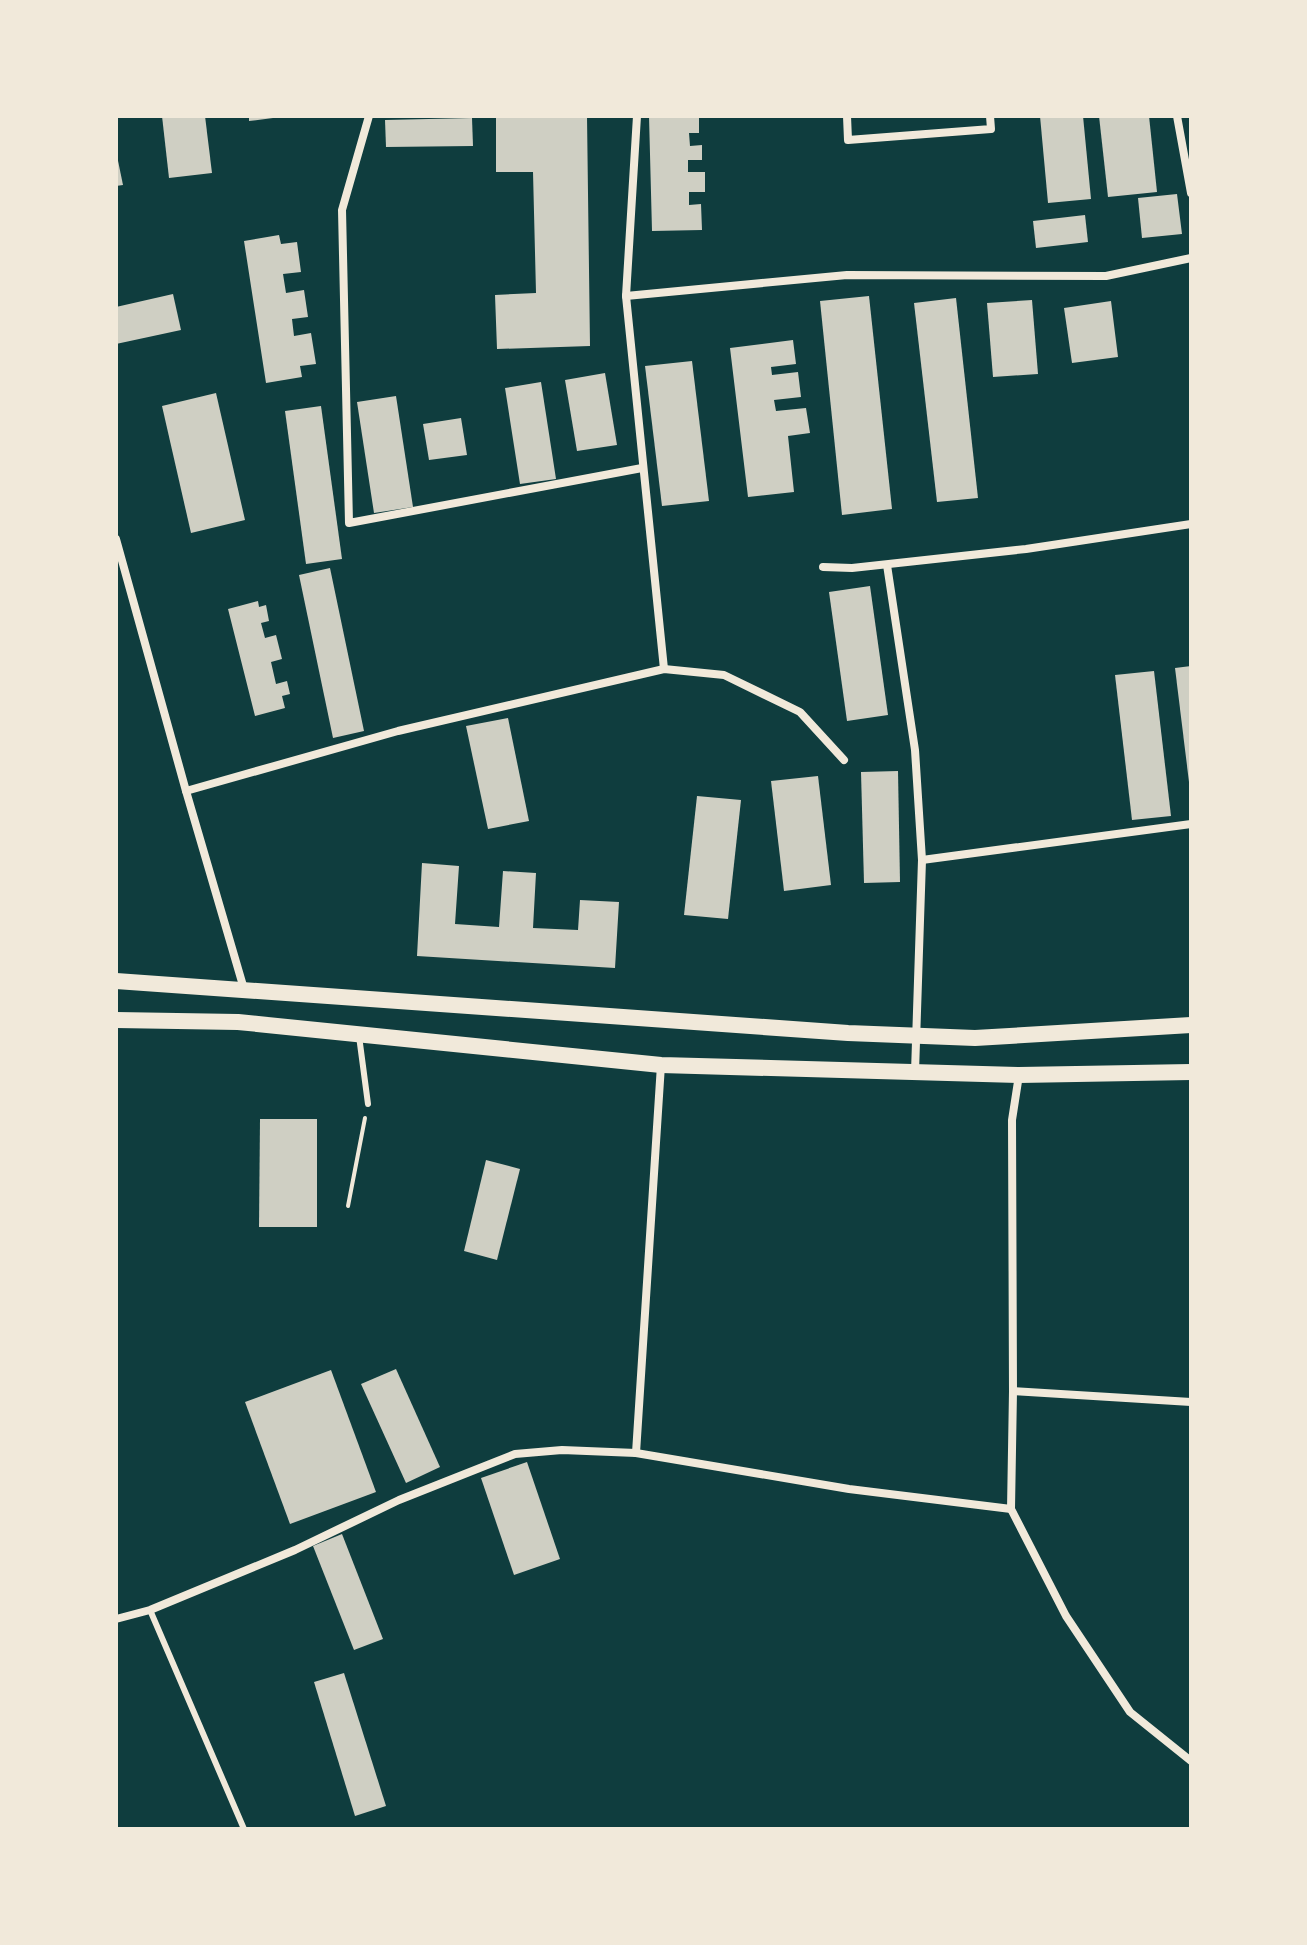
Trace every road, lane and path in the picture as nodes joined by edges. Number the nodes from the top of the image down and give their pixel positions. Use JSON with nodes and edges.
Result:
{"nodes":[{"id":1,"x":369,"y":116,"type":"edge"},
{"id":2,"x":637,"y":116,"type":"edge"},
{"id":3,"x":847,"y":116,"type":"edge"},
{"id":4,"x":990,"y":116,"type":"edge"},
{"id":5,"x":1177,"y":116,"type":"edge"},
{"id":6,"x":1191,"y":193,"type":"edge"},
{"id":7,"x":1191,"y":258,"type":"edge"},
{"id":8,"x":626,"y":296,"type":"junction"},
{"id":9,"x":642,"y":468,"type":"junction"},
{"id":10,"x":1191,"y":524,"type":"edge"},
{"id":11,"x":116,"y":539,"type":"edge"},
{"id":12,"x":887,"y":565,"type":"junction"},
{"id":13,"x":823,"y":567,"type":"dead end"},
{"id":14,"x":664,"y":669,"type":"junction"},
{"id":15,"x":844,"y":760,"type":"dead end"},
{"id":16,"x":186,"y":791,"type":"junction"},
{"id":17,"x":1191,"y":824,"type":"edge"},
{"id":18,"x":922,"y":860,"type":"junction"},
{"id":19,"x":116,"y":981,"type":"edge"},
{"id":20,"x":244,"y":989,"type":"junction"},
{"id":21,"x":116,"y":1020,"type":"edge"},
{"id":22,"x":1191,"y":1025,"type":"edge"},
{"id":23,"x":359,"y":1034,"type":"junction"},
{"id":24,"x":917,"y":1036,"type":"junction"},
{"id":25,"x":661,"y":1065,"type":"junction"},
{"id":26,"x":915,"y":1072,"type":"junction"},
{"id":27,"x":1191,"y":1072,"type":"edge"},
{"id":28,"x":1019,"y":1075,"type":"junction"},
{"id":29,"x":368,"y":1104,"type":"joint"},
{"id":30,"x":348,"y":1206,"type":"dead end"},
{"id":31,"x":1013,"y":1391,"type":"junction"},
{"id":32,"x":1191,"y":1402,"type":"edge"},
{"id":33,"x":636,"y":1453,"type":"junction"},
{"id":34,"x":1011,"y":1509,"type":"junction"},
{"id":35,"x":150,"y":1610,"type":"junction"},
{"id":36,"x":116,"y":1619,"type":"edge"},
{"id":37,"x":1191,"y":1761,"type":"edge"},
{"id":38,"x":244,"y":1829,"type":"edge"}],
"edges":[{"from":1,"to":9,"type":"street"},
{"from":2,"to":8,"type":"street"},
{"from":3,"to":4,"type":"street"},
{"from":5,"to":6,"type":"street"},
{"from":7,"to":8,"type":"street"},
{"from":8,"to":9,"type":"street"},
{"from":9,"to":14,"type":"street"},
{"from":10,"to":12,"type":"street"},
{"from":11,"to":16,"type":"street"},
{"from":12,"to":13,"type":"street"},
{"from":12,"to":18,"type":"street"},
{"from":14,"to":15,"type":"street"},
{"from":14,"to":16,"type":"street"},
{"from":16,"to":20,"type":"street"},
{"from":17,"to":18,"type":"street"},
{"from":18,"to":24,"type":"street"},
{"from":19,"to":20,"type":"main road"},
{"from":20,"to":24,"type":"main road"},
{"from":21,"to":23,"type":"main road"},
{"from":22,"to":24,"type":"main road"},
{"from":23,"to":25,"type":"main road"},
{"from":23,"to":29,"type":"lane"},
{"from":24,"to":26,"type":"street"},
{"from":25,"to":26,"type":"main road"},
{"from":25,"to":33,"type":"street"},
{"from":26,"to":28,"type":"main road"},
{"from":27,"to":28,"type":"main road"},
{"from":28,"to":31,"type":"street"},
{"from":29,"to":30,"type":"path"},
{"from":31,"to":32,"type":"street"},
{"from":31,"to":34,"type":"street"},
{"from":33,"to":34,"type":"street"},
{"from":33,"to":35,"type":"street"},
{"from":34,"to":37,"type":"street"},
{"from":35,"to":36,"type":"street"},
{"from":35,"to":38,"type":"lane"}]}
